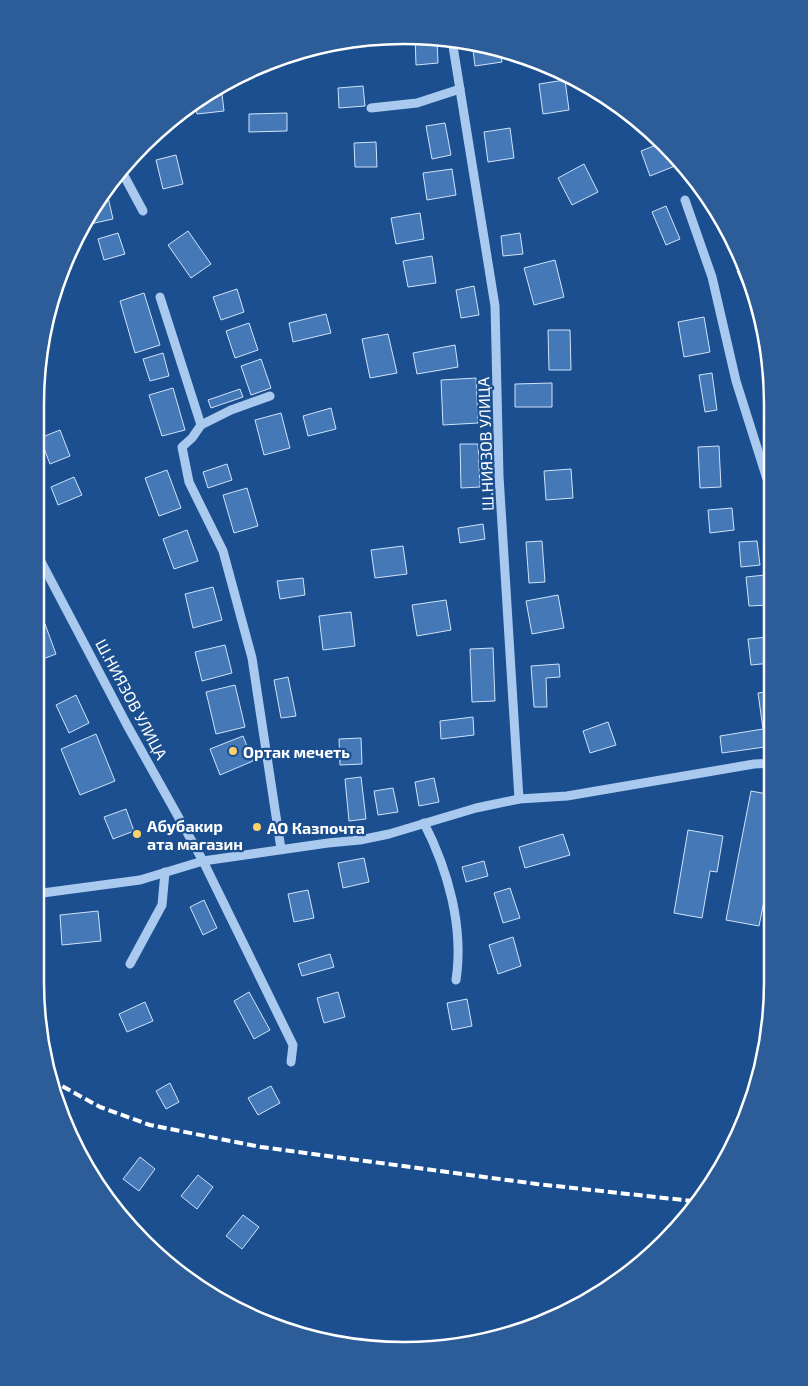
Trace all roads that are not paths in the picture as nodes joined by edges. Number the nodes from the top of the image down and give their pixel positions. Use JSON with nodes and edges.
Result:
{"nodes":[{"id":1,"x":453,"y":47,"type":"edge"},
{"id":2,"x":460,"y":89,"type":"junction"},
{"id":3,"x":371,"y":108,"type":"dead end"},
{"id":4,"x":125,"y":177,"type":"edge"},
{"id":5,"x":685,"y":200,"type":"dead end"},
{"id":6,"x":143,"y":211,"type":"dead end"},
{"id":7,"x":160,"y":298,"type":"dead end"},
{"id":8,"x":270,"y":396,"type":"dead end"},
{"id":9,"x":201,"y":425,"type":"junction"},
{"id":10,"x":764,"y":467,"type":"edge"},
{"id":11,"x":44,"y":567,"type":"edge"},
{"id":12,"x":764,"y":763,"type":"edge"},
{"id":13,"x":519,"y":799,"type":"junction"},
{"id":14,"x":424,"y":823,"type":"junction"},
{"id":15,"x":280,"y":849,"type":"junction"},
{"id":16,"x":202,"y":860,"type":"junction"},
{"id":17,"x":165,"y":872,"type":"junction"},
{"id":18,"x":44,"y":893,"type":"edge"},
{"id":19,"x":130,"y":964,"type":"dead end"},
{"id":20,"x":456,"y":980,"type":"dead end"},
{"id":21,"x":291,"y":1062,"type":"dead end"}],
"edges":[{"from":1,"to":2,"type":"street","name":"Ш.НИЯЗОВ УЛИЦА"},
{"from":2,"to":3,"type":"street"},
{"from":2,"to":13,"type":"street","name":"Ш.НИЯЗОВ УЛИЦА"},
{"from":4,"to":6,"type":"street"},
{"from":5,"to":10,"type":"street"},
{"from":7,"to":9,"type":"street"},
{"from":8,"to":9,"type":"street"},
{"from":9,"to":15,"type":"street"},
{"from":11,"to":16,"type":"street","name":"Ш.НИЯЗОВ УЛИЦА"},
{"from":12,"to":13,"type":"street"},
{"from":13,"to":14,"type":"street"},
{"from":14,"to":15,"type":"street"},
{"from":14,"to":20,"type":"street"},
{"from":15,"to":16,"type":"street"},
{"from":16,"to":17,"type":"street"},
{"from":16,"to":21,"type":"street","name":"Ш.НИЯЗОВ УЛИЦА"},
{"from":17,"to":18,"type":"street"},
{"from":17,"to":19,"type":"street"}]}
